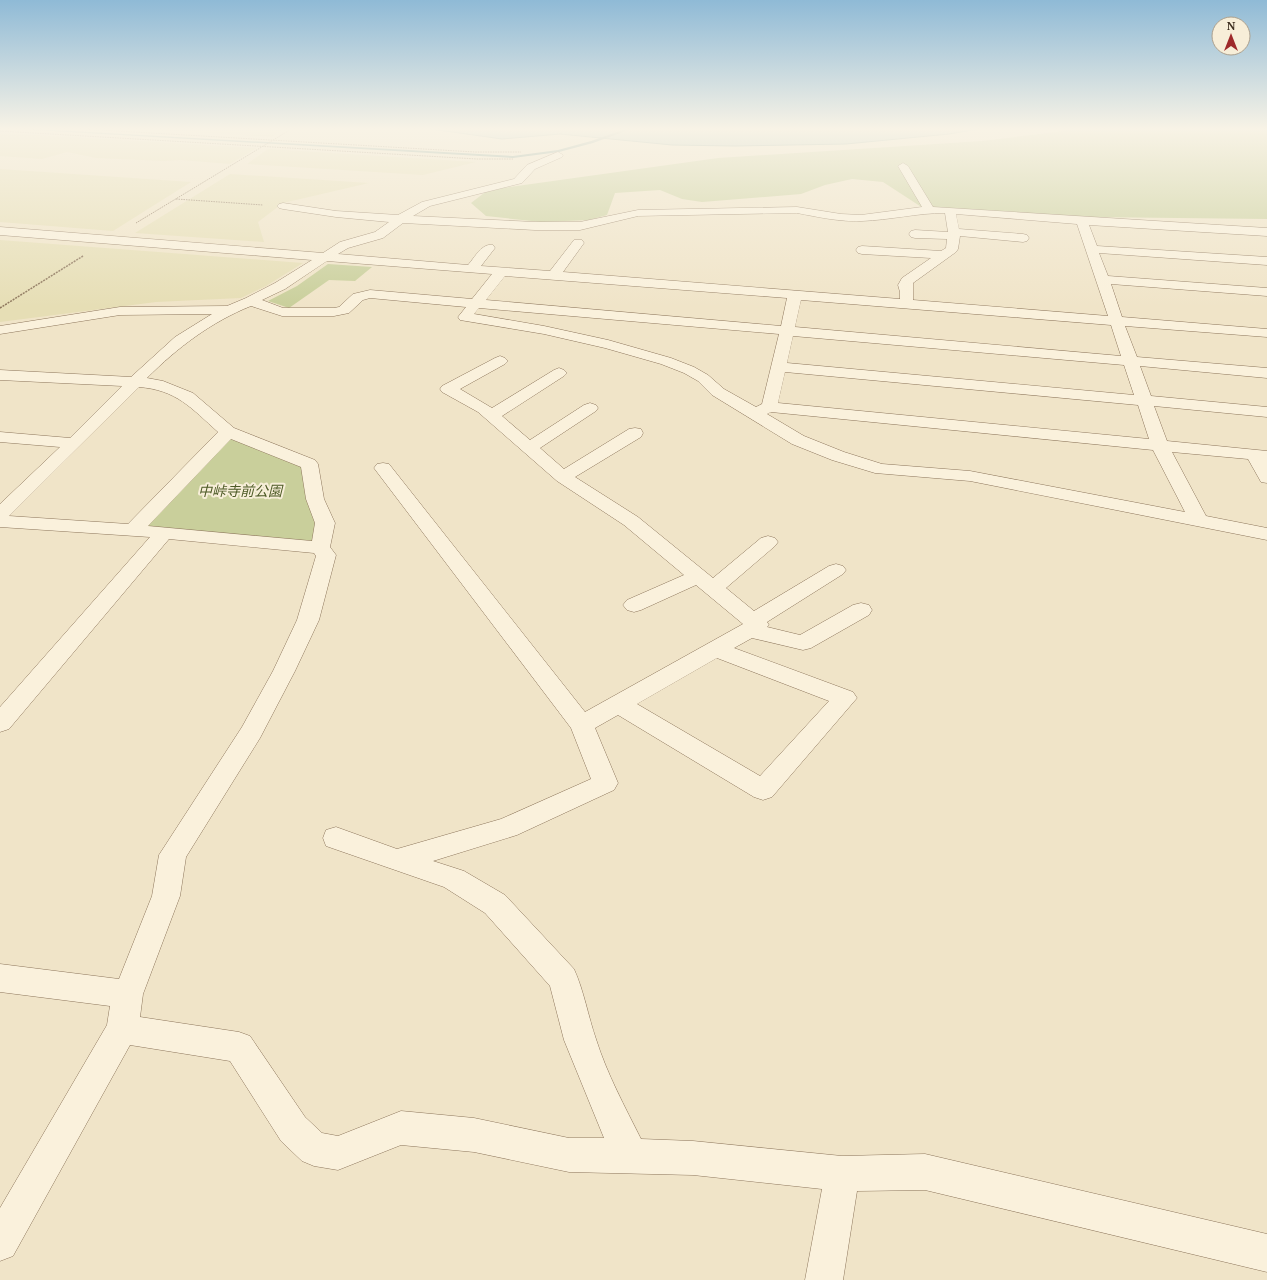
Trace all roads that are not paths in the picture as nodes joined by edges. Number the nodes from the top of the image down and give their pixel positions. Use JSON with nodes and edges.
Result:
{"nodes":[{"id":1,"x":491,"y":188,"type":"edge"},
{"id":2,"x":916,"y":188,"type":"edge"},
{"id":3,"x":282,"y":206,"type":"road end"},
{"id":4,"x":929,"y":210,"type":"junction"},
{"id":5,"x":950,"y":210,"type":"junction"},
{"id":6,"x":401,"y":219,"type":"junction"},
{"id":7,"x":1082,"y":221,"type":"junction"},
{"id":8,"x":0,"y":231,"type":"edge"},
{"id":9,"x":1267,"y":232,"type":"edge"},
{"id":10,"x":915,"y":234,"type":"dead end"},
{"id":11,"x":954,"y":234,"type":"junction"},
{"id":12,"x":1023,"y":238,"type":"dead end"},
{"id":13,"x":578,"y":243,"type":"dead end"},
{"id":14,"x":489,"y":248,"type":"dead end"},
{"id":15,"x":1092,"y":249,"type":"junction"},
{"id":16,"x":862,"y":250,"type":"dead end"},
{"id":17,"x":944,"y":255,"type":"junction"},
{"id":18,"x":328,"y":256,"type":"junction"},
{"id":19,"x":1267,"y":261,"type":"edge"},
{"id":20,"x":472,"y":268,"type":"junction"},
{"id":21,"x":502,"y":271,"type":"junction"},
{"id":22,"x":554,"y":275,"type":"junction"},
{"id":23,"x":1103,"y":280,"type":"junction"},
{"id":24,"x":1267,"y":292,"type":"edge"},
{"id":25,"x":795,"y":295,"type":"junction"},
{"id":26,"x":251,"y":301,"type":"junction"},
{"id":27,"x":475,"y":304,"type":"junction"},
{"id":28,"x":906,"y":304,"type":"junction"},
{"id":29,"x":231,"y":309,"type":"junction"},
{"id":30,"x":1117,"y":321,"type":"junction"},
{"id":31,"x":0,"y":330,"type":"edge"},
{"id":32,"x":786,"y":331,"type":"junction"},
{"id":33,"x":1267,"y":333,"type":"edge"},
{"id":34,"x":500,"y":361,"type":"dead end"},
{"id":35,"x":1130,"y":361,"type":"junction"},
{"id":36,"x":778,"y":367,"type":"junction"},
{"id":37,"x":559,"y":373,"type":"dead end"},
{"id":38,"x":1267,"y":373,"type":"edge"},
{"id":39,"x":0,"y":375,"type":"edge"},
{"id":40,"x":134,"y":382,"type":"junction"},
{"id":41,"x":1144,"y":400,"type":"junction"},
{"id":42,"x":590,"y":408,"type":"dead end"},
{"id":43,"x":762,"y":410,"type":"junction"},
{"id":44,"x":1267,"y":412,"type":"edge"},
{"id":45,"x":492,"y":415,"type":"junction"},
{"id":46,"x":228,"y":432,"type":"junction"},
{"id":47,"x":635,"y":433,"type":"dead end"},
{"id":48,"x":0,"y":437,"type":"edge"},
{"id":49,"x":74,"y":443,"type":"junction"},
{"id":50,"x":1160,"y":446,"type":"junction"},
{"id":51,"x":529,"y":448,"type":"junction"},
{"id":52,"x":1260,"y":455,"type":"edge"},
{"id":53,"x":383,"y":468,"type":"dead end"},
{"id":54,"x":563,"y":477,"type":"junction"},
{"id":55,"x":1267,"y":478,"type":"edge"},
{"id":56,"x":0,"y":514,"type":"edge"},
{"id":57,"x":0,"y":521,"type":"edge"},
{"id":58,"x":1199,"y":521,"type":"junction"},
{"id":59,"x":134,"y":530,"type":"junction"},
{"id":60,"x":164,"y":533,"type":"junction"},
{"id":61,"x":1267,"y":534,"type":"edge"},
{"id":62,"x":768,"y":542,"type":"dead end"},
{"id":63,"x":320,"y":548,"type":"junction"},
{"id":64,"x":836,"y":570,"type":"dead end"},
{"id":65,"x":706,"y":582,"type":"junction"},
{"id":66,"x":634,"y":605,"type":"dead end"},
{"id":67,"x":861,"y":610,"type":"dead end"},
{"id":68,"x":751,"y":626,"type":"junction"},
{"id":69,"x":715,"y":649,"type":"junction"},
{"id":70,"x":618,"y":704,"type":"junction"},
{"id":71,"x":0,"y":723,"type":"edge"},
{"id":72,"x":582,"y":725,"type":"junction"},
{"id":73,"x":336,"y":838,"type":"dead end"},
{"id":74,"x":397,"y":860,"type":"junction"},
{"id":75,"x":0,"y":978,"type":"edge"},
{"id":76,"x":128,"y":994,"type":"junction"},
{"id":77,"x":122,"y":1029,"type":"junction"},
{"id":78,"x":631,"y":1157,"type":"junction"},
{"id":79,"x":842,"y":1174,"type":"junction"},
{"id":80,"x":0,"y":1243,"type":"edge"},
{"id":81,"x":1267,"y":1253,"type":"edge"},
{"id":82,"x":824,"y":1280,"type":"edge"}],
"edges":[{"from":1,"to":6,"type":"street"},
{"from":2,"to":4,"type":"street"},
{"from":3,"to":6,"type":"street"},
{"from":4,"to":5,"type":"street"},
{"from":4,"to":6,"type":"street"},
{"from":5,"to":7,"type":"street"},
{"from":5,"to":11,"type":"street"},
{"from":6,"to":18,"type":"street"},
{"from":7,"to":9,"type":"street"},
{"from":7,"to":15,"type":"street"},
{"from":8,"to":18,"type":"street"},
{"from":10,"to":11,"type":"street"},
{"from":11,"to":12,"type":"street"},
{"from":11,"to":17,"type":"street"},
{"from":13,"to":22,"type":"street"},
{"from":14,"to":20,"type":"street"},
{"from":15,"to":19,"type":"street"},
{"from":15,"to":23,"type":"street"},
{"from":16,"to":17,"type":"street"},
{"from":17,"to":28,"type":"street"},
{"from":18,"to":20,"type":"street"},
{"from":18,"to":26,"type":"street"},
{"from":20,"to":21,"type":"street"},
{"from":21,"to":22,"type":"street"},
{"from":21,"to":27,"type":"street"},
{"from":22,"to":25,"type":"street"},
{"from":23,"to":24,"type":"street"},
{"from":23,"to":30,"type":"street"},
{"from":25,"to":28,"type":"street"},
{"from":25,"to":32,"type":"street"},
{"from":26,"to":27,"type":"street"},
{"from":26,"to":29,"type":"street"},
{"from":27,"to":32,"type":"street"},
{"from":27,"to":43,"type":"street"},
{"from":28,"to":30,"type":"street"},
{"from":29,"to":31,"type":"street"},
{"from":29,"to":40,"type":"street"},
{"from":30,"to":33,"type":"street"},
{"from":30,"to":35,"type":"street"},
{"from":32,"to":35,"type":"street"},
{"from":32,"to":36,"type":"street"},
{"from":34,"to":45,"type":"street"},
{"from":35,"to":38,"type":"street"},
{"from":35,"to":41,"type":"street"},
{"from":36,"to":41,"type":"street"},
{"from":36,"to":43,"type":"street"},
{"from":37,"to":45,"type":"street"},
{"from":39,"to":40,"type":"street"},
{"from":40,"to":46,"type":"street"},
{"from":40,"to":49,"type":"street"},
{"from":41,"to":44,"type":"street"},
{"from":41,"to":50,"type":"street"},
{"from":42,"to":51,"type":"street"},
{"from":43,"to":50,"type":"street"},
{"from":43,"to":58,"type":"street"},
{"from":45,"to":51,"type":"street"},
{"from":46,"to":59,"type":"street"},
{"from":46,"to":63,"type":"street"},
{"from":47,"to":54,"type":"street"},
{"from":48,"to":49,"type":"street"},
{"from":49,"to":56,"type":"street"},
{"from":50,"to":52,"type":"street"},
{"from":50,"to":58,"type":"street"},
{"from":51,"to":54,"type":"street"},
{"from":52,"to":55,"type":"street"},
{"from":53,"to":72,"type":"street"},
{"from":54,"to":65,"type":"street"},
{"from":57,"to":59,"type":"street"},
{"from":58,"to":61,"type":"street"},
{"from":59,"to":60,"type":"street"},
{"from":60,"to":63,"type":"street"},
{"from":60,"to":71,"type":"street"},
{"from":62,"to":65,"type":"street"},
{"from":63,"to":76,"type":"street"},
{"from":64,"to":68,"type":"street"},
{"from":65,"to":66,"type":"street"},
{"from":65,"to":68,"type":"street"},
{"from":67,"to":68,"type":"street"},
{"from":68,"to":69,"type":"street"},
{"from":69,"to":70,"type":"street"},
{"from":69,"to":70,"type":"street"},
{"from":70,"to":72,"type":"street"},
{"from":72,"to":74,"type":"street"},
{"from":73,"to":74,"type":"street"},
{"from":74,"to":78,"type":"street"},
{"from":75,"to":76,"type":"street"},
{"from":76,"to":77,"type":"street"},
{"from":77,"to":78,"type":"street"},
{"from":77,"to":80,"type":"street"},
{"from":78,"to":79,"type":"street"},
{"from":79,"to":81,"type":"street"},
{"from":79,"to":82,"type":"street"}]}
